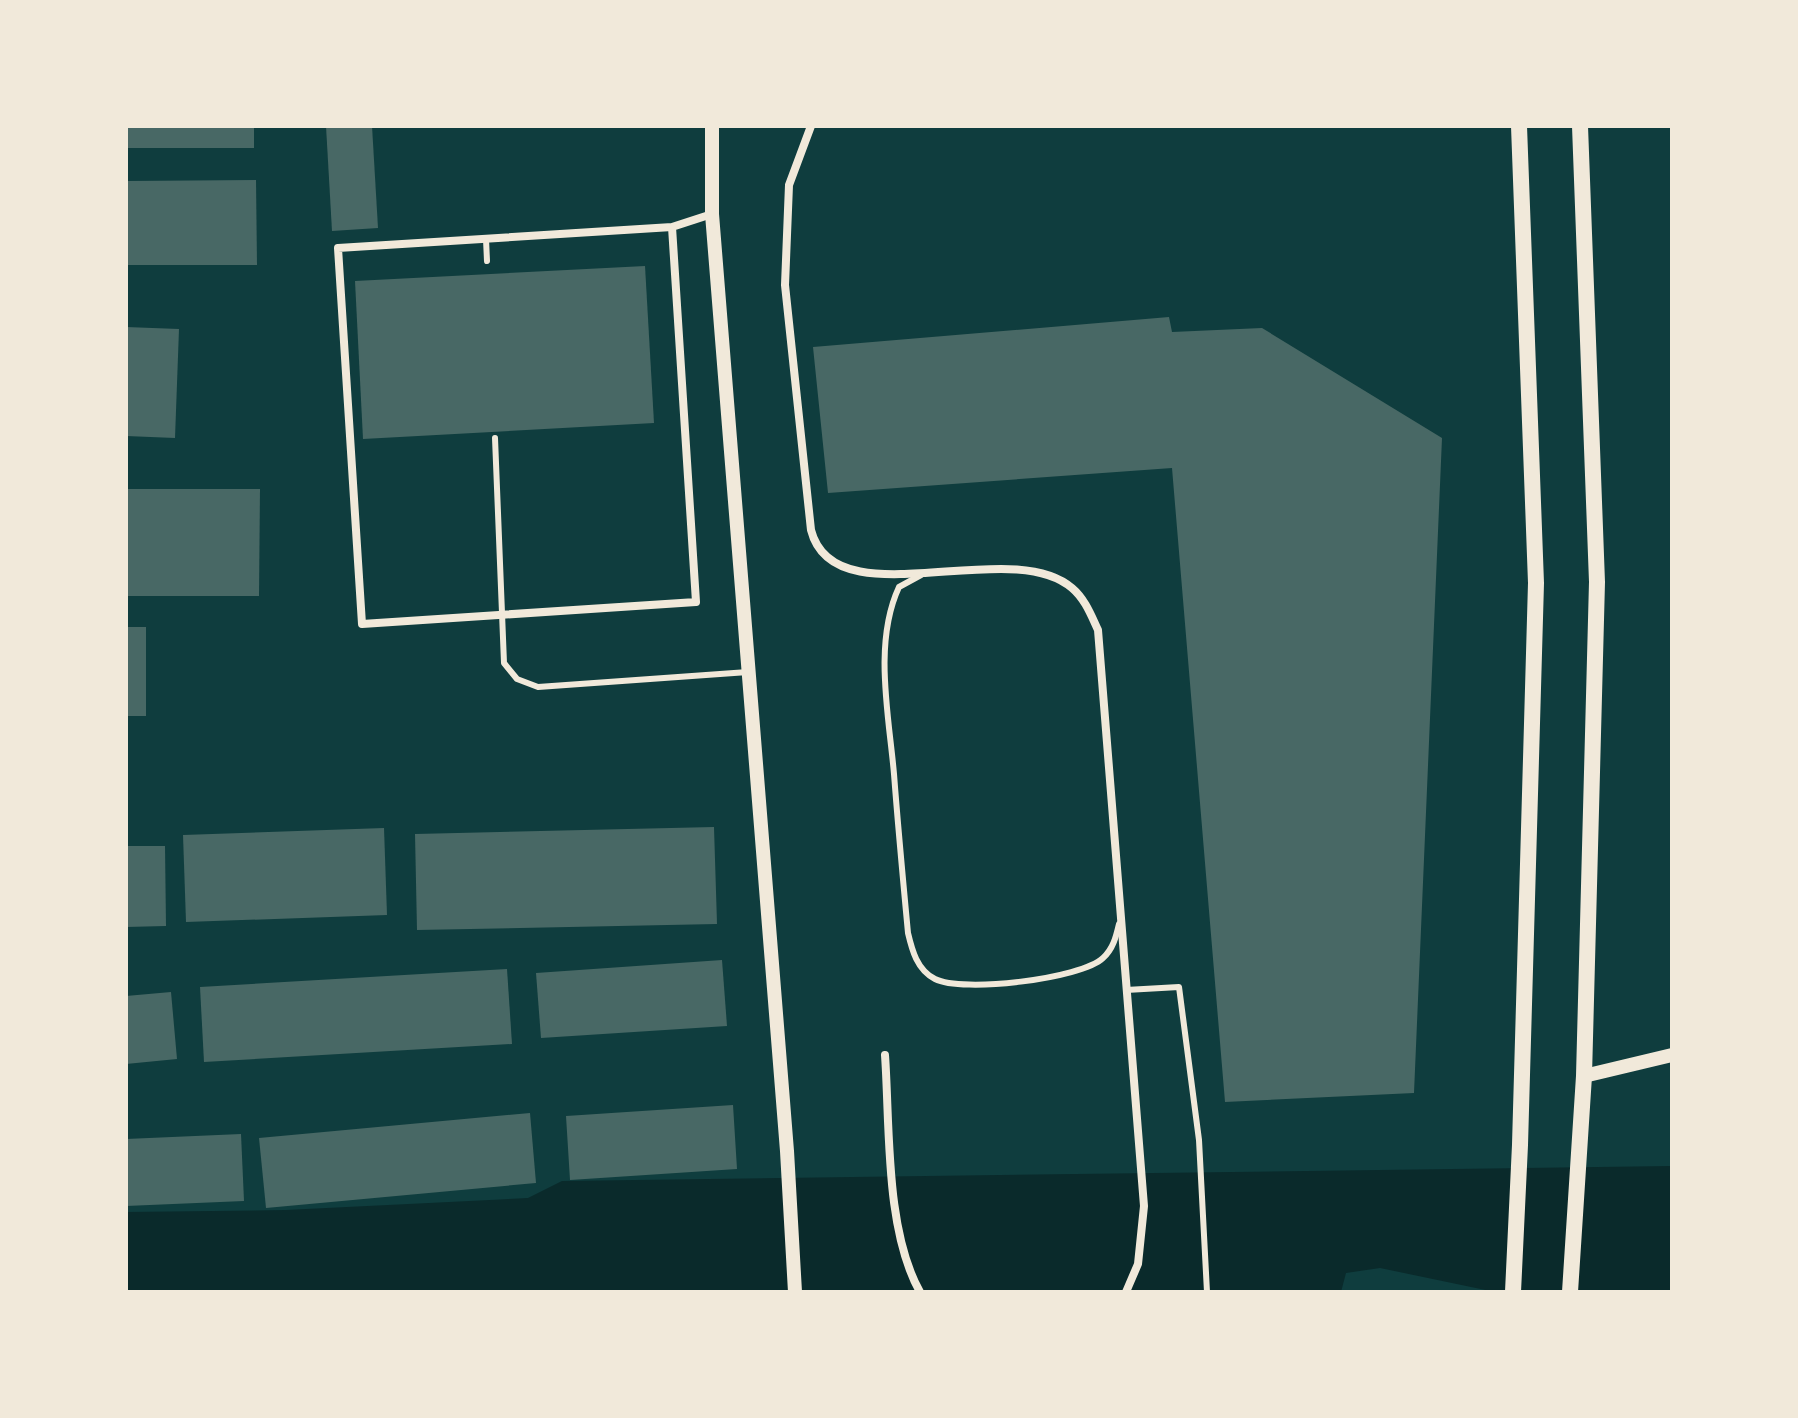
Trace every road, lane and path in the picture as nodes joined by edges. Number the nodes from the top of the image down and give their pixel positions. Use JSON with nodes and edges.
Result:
{"nodes":[{"id":1,"x":712,"y":126,"type":"edge"},
{"id":2,"x":811,"y":126,"type":"edge"},
{"id":3,"x":1519,"y":126,"type":"edge"},
{"id":4,"x":1580,"y":126,"type":"edge"},
{"id":5,"x":712,"y":214,"type":"junction"},
{"id":6,"x":672,"y":227,"type":"junction"},
{"id":7,"x":486,"y":239,"type":"junction"},
{"id":8,"x":487,"y":261,"type":"dead end"},
{"id":9,"x":495,"y":438,"type":"dead end"},
{"id":10,"x":932,"y":572,"type":"junction"},
{"id":11,"x":502,"y":615,"type":"junction"},
{"id":12,"x":748,"y":672,"type":"junction"},
{"id":13,"x":1121,"y":911,"type":"junction"},
{"id":14,"x":1126,"y":990,"type":"junction"},
{"id":15,"x":885,"y":1055,"type":"dead end"},
{"id":16,"x":1672,"y":1055,"type":"edge"},
{"id":17,"x":1584,"y":1076,"type":"junction"},
{"id":18,"x":795,"y":1292,"type":"edge"},
{"id":19,"x":920,"y":1292,"type":"edge"},
{"id":20,"x":1126,"y":1292,"type":"edge"},
{"id":21,"x":1207,"y":1292,"type":"edge"},
{"id":22,"x":1513,"y":1292,"type":"edge"},
{"id":23,"x":1570,"y":1292,"type":"edge"}],
"edges":[{"from":1,"to":5,"type":"street"},
{"from":2,"to":10,"type":"street"},
{"from":3,"to":22,"type":"main road"},
{"from":4,"to":17,"type":"main road"},
{"from":5,"to":6,"type":"street"},
{"from":5,"to":12,"type":"street"},
{"from":6,"to":7,"type":"street"},
{"from":6,"to":11,"type":"street"},
{"from":7,"to":8,"type":"lane"},
{"from":7,"to":11,"type":"street"},
{"from":9,"to":11,"type":"lane"},
{"from":10,"to":13,"type":"street"},
{"from":10,"to":13,"type":"lane"},
{"from":11,"to":12,"type":"lane"},
{"from":12,"to":18,"type":"street"},
{"from":13,"to":14,"type":"street"},
{"from":14,"to":20,"type":"street"},
{"from":14,"to":21,"type":"lane"},
{"from":15,"to":19,"type":"street"},
{"from":16,"to":17,"type":"street"},
{"from":17,"to":23,"type":"main road"}]}
